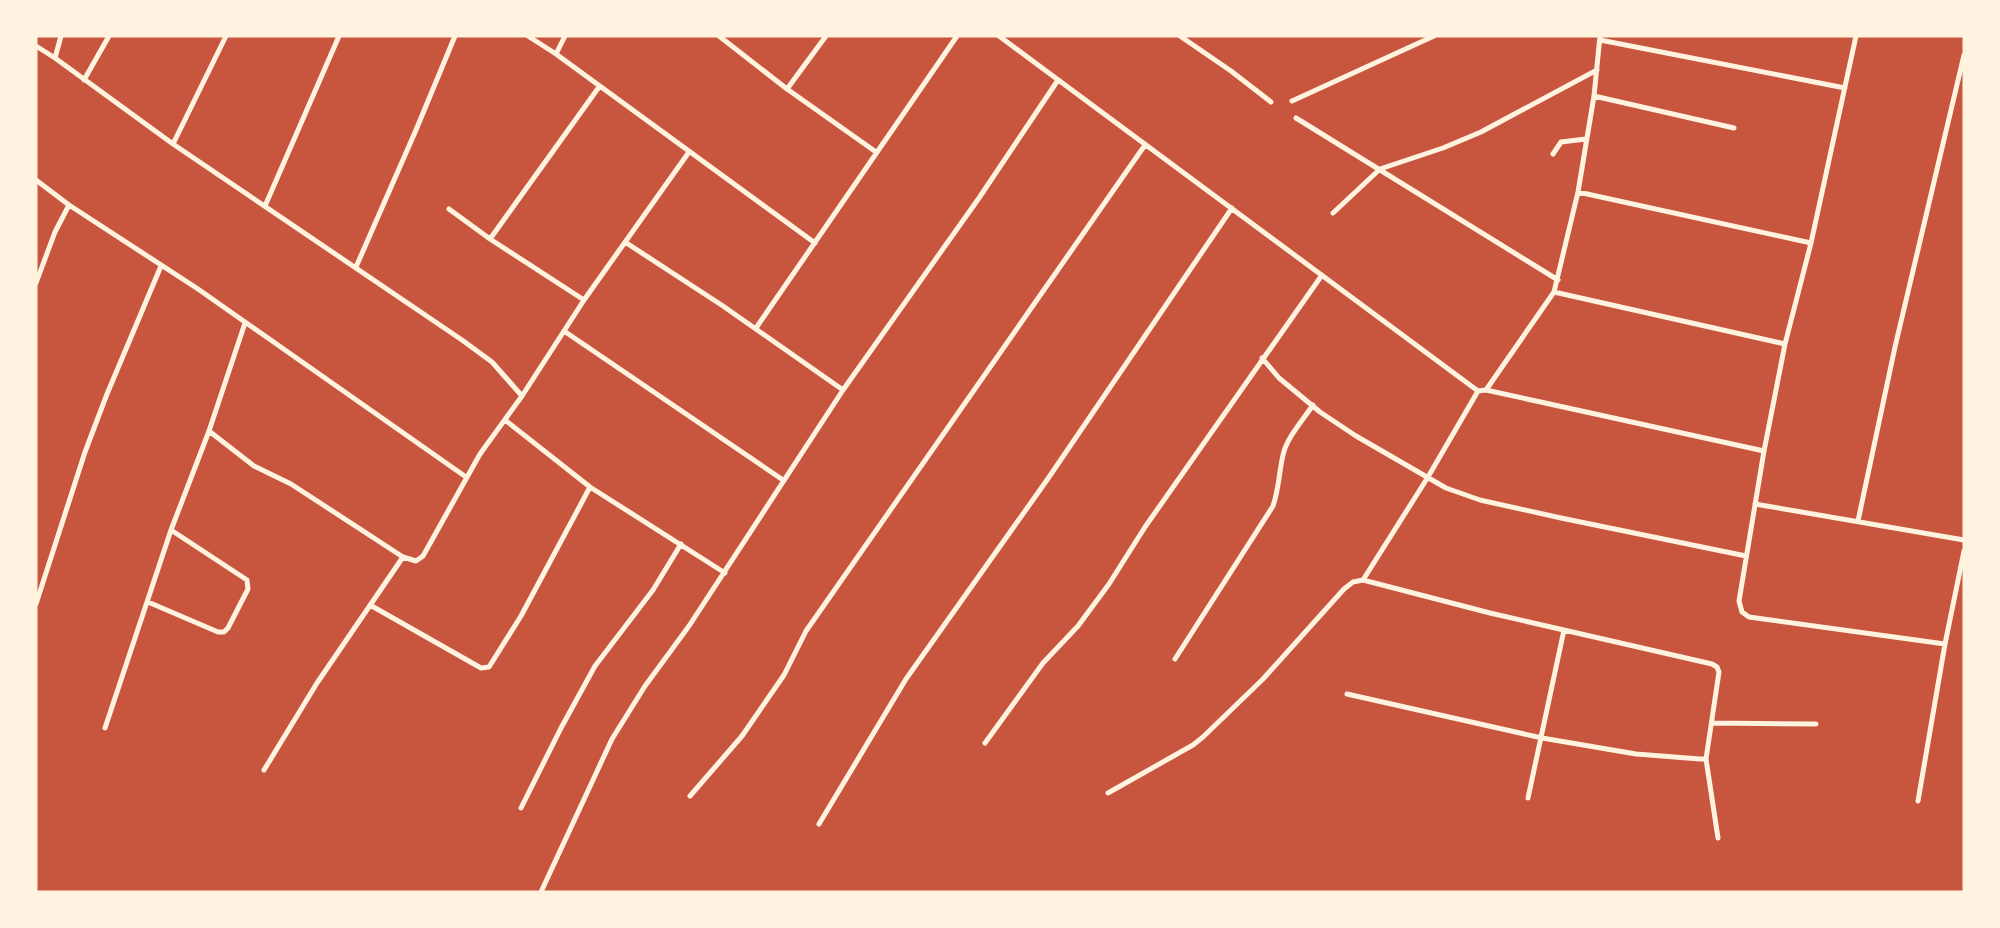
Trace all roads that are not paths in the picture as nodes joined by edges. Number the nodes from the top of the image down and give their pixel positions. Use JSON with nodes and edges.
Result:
{"nodes":[{"id":1,"x":61,"y":36,"type":"edge"},
{"id":2,"x":109,"y":36,"type":"edge"},
{"id":3,"x":226,"y":36,"type":"edge"},
{"id":4,"x":339,"y":36,"type":"edge"},
{"id":5,"x":455,"y":36,"type":"edge"},
{"id":6,"x":528,"y":36,"type":"edge"},
{"id":7,"x":565,"y":36,"type":"edge"},
{"id":8,"x":719,"y":36,"type":"edge"},
{"id":9,"x":826,"y":36,"type":"edge"},
{"id":10,"x":957,"y":36,"type":"edge"},
{"id":11,"x":999,"y":36,"type":"edge"},
{"id":12,"x":1180,"y":36,"type":"edge"},
{"id":13,"x":1434,"y":36,"type":"edge"},
{"id":14,"x":1856,"y":36,"type":"edge"},
{"id":15,"x":1600,"y":38,"type":"edge"},
{"id":16,"x":36,"y":46,"type":"edge"},
{"id":17,"x":556,"y":54,"type":"junction"},
{"id":18,"x":1964,"y":55,"type":"edge"},
{"id":19,"x":55,"y":58,"type":"junction"},
{"id":20,"x":1596,"y":69,"type":"junction"},
{"id":21,"x":84,"y":80,"type":"junction"},
{"id":22,"x":1058,"y":80,"type":"junction"},
{"id":23,"x":599,"y":87,"type":"junction"},
{"id":24,"x":1845,"y":88,"type":"junction"},
{"id":25,"x":787,"y":89,"type":"junction"},
{"id":26,"x":1594,"y":96,"type":"junction"},
{"id":27,"x":1292,"y":101,"type":"dead end"},
{"id":28,"x":1271,"y":102,"type":"dead end"},
{"id":29,"x":1296,"y":118,"type":"dead end"},
{"id":30,"x":1734,"y":128,"type":"dead end"},
{"id":31,"x":1586,"y":139,"type":"junction"},
{"id":32,"x":173,"y":144,"type":"junction"},
{"id":33,"x":1145,"y":145,"type":"junction"},
{"id":34,"x":689,"y":152,"type":"junction"},
{"id":35,"x":876,"y":152,"type":"junction"},
{"id":36,"x":1553,"y":154,"type":"dead end"},
{"id":37,"x":1380,"y":170,"type":"junction"},
{"id":38,"x":36,"y":180,"type":"edge"},
{"id":39,"x":1578,"y":192,"type":"junction"},
{"id":40,"x":69,"y":205,"type":"junction"},
{"id":41,"x":265,"y":206,"type":"junction"},
{"id":42,"x":1232,"y":208,"type":"junction"},
{"id":43,"x":449,"y":209,"type":"dead end"},
{"id":44,"x":1333,"y":213,"type":"dead end"},
{"id":45,"x":490,"y":239,"type":"junction"},
{"id":46,"x":625,"y":242,"type":"junction"},
{"id":47,"x":815,"y":243,"type":"junction"},
{"id":48,"x":1811,"y":243,"type":"junction"},
{"id":49,"x":161,"y":266,"type":"junction"},
{"id":50,"x":356,"y":267,"type":"junction"},
{"id":51,"x":1322,"y":275,"type":"junction"},
{"id":52,"x":1558,"y":280,"type":"junction"},
{"id":53,"x":36,"y":283,"type":"edge"},
{"id":54,"x":1554,"y":292,"type":"junction"},
{"id":55,"x":584,"y":300,"type":"junction"},
{"id":56,"x":245,"y":323,"type":"junction"},
{"id":57,"x":756,"y":328,"type":"junction"},
{"id":58,"x":564,"y":331,"type":"junction"},
{"id":59,"x":1785,"y":344,"type":"junction"},
{"id":60,"x":1262,"y":358,"type":"junction"},
{"id":61,"x":843,"y":390,"type":"junction"},
{"id":62,"x":1486,"y":390,"type":"junction"},
{"id":63,"x":1478,"y":391,"type":"junction"},
{"id":64,"x":522,"y":396,"type":"junction"},
{"id":65,"x":1313,"y":405,"type":"junction"},
{"id":66,"x":505,"y":420,"type":"junction"},
{"id":67,"x":209,"y":431,"type":"junction"},
{"id":68,"x":1764,"y":451,"type":"junction"},
{"id":69,"x":466,"y":477,"type":"junction"},
{"id":70,"x":1428,"y":477,"type":"junction"},
{"id":71,"x":783,"y":480,"type":"junction"},
{"id":72,"x":590,"y":487,"type":"junction"},
{"id":73,"x":1755,"y":504,"type":"junction"},
{"id":74,"x":1858,"y":521,"type":"junction"},
{"id":75,"x":171,"y":530,"type":"junction"},
{"id":76,"x":1964,"y":540,"type":"edge"},
{"id":77,"x":681,"y":544,"type":"junction"},
{"id":78,"x":1964,"y":551,"type":"edge"},
{"id":79,"x":1746,"y":556,"type":"junction"},
{"id":80,"x":403,"y":557,"type":"junction"},
{"id":81,"x":724,"y":573,"type":"junction"},
{"id":82,"x":1363,"y":580,"type":"junction"},
{"id":83,"x":148,"y":602,"type":"junction"},
{"id":84,"x":36,"y":604,"type":"edge"},
{"id":85,"x":370,"y":605,"type":"junction"},
{"id":86,"x":1564,"y":630,"type":"junction"},
{"id":87,"x":1945,"y":644,"type":"junction"},
{"id":88,"x":1175,"y":659,"type":"dead end"},
{"id":89,"x":1347,"y":694,"type":"dead end"},
{"id":90,"x":1712,"y":723,"type":"junction"},
{"id":91,"x":1816,"y":724,"type":"dead end"},
{"id":92,"x":105,"y":728,"type":"dead end"},
{"id":93,"x":1542,"y":738,"type":"junction"},
{"id":94,"x":985,"y":743,"type":"dead end"},
{"id":95,"x":1706,"y":759,"type":"junction"},
{"id":96,"x":264,"y":770,"type":"dead end"},
{"id":97,"x":1108,"y":793,"type":"dead end"},
{"id":98,"x":690,"y":796,"type":"dead end"},
{"id":99,"x":1528,"y":798,"type":"dead end"},
{"id":100,"x":1918,"y":801,"type":"dead end"},
{"id":101,"x":521,"y":808,"type":"dead end"},
{"id":102,"x":819,"y":824,"type":"dead end"},
{"id":103,"x":1718,"y":838,"type":"dead end"},
{"id":104,"x":541,"y":892,"type":"edge"}],
"edges":[{"from":1,"to":19,"type":"street"},
{"from":2,"to":21,"type":"street"},
{"from":3,"to":32,"type":"street"},
{"from":4,"to":41,"type":"street"},
{"from":5,"to":50,"type":"street"},
{"from":6,"to":17,"type":"street"},
{"from":7,"to":17,"type":"street"},
{"from":8,"to":25,"type":"street"},
{"from":9,"to":25,"type":"street"},
{"from":10,"to":35,"type":"street"},
{"from":11,"to":22,"type":"street"},
{"from":12,"to":28,"type":"street"},
{"from":13,"to":27,"type":"street"},
{"from":14,"to":24,"type":"street"},
{"from":15,"to":20,"type":"street"},
{"from":15,"to":24,"type":"street"},
{"from":16,"to":19,"type":"street"},
{"from":17,"to":23,"type":"street"},
{"from":18,"to":74,"type":"street"},
{"from":19,"to":21,"type":"street"},
{"from":20,"to":26,"type":"street"},
{"from":20,"to":37,"type":"street"},
{"from":21,"to":32,"type":"street"},
{"from":22,"to":33,"type":"street"},
{"from":22,"to":61,"type":"street"},
{"from":23,"to":34,"type":"street"},
{"from":23,"to":45,"type":"street"},
{"from":24,"to":48,"type":"street"},
{"from":25,"to":35,"type":"street"},
{"from":26,"to":30,"type":"street"},
{"from":26,"to":31,"type":"street"},
{"from":29,"to":37,"type":"street"},
{"from":31,"to":36,"type":"street"},
{"from":31,"to":39,"type":"street"},
{"from":32,"to":41,"type":"street"},
{"from":33,"to":42,"type":"street"},
{"from":33,"to":98,"type":"street"},
{"from":34,"to":46,"type":"street"},
{"from":34,"to":47,"type":"street"},
{"from":35,"to":47,"type":"street"},
{"from":37,"to":44,"type":"street"},
{"from":37,"to":52,"type":"street"},
{"from":38,"to":40,"type":"street"},
{"from":39,"to":48,"type":"street"},
{"from":39,"to":52,"type":"street"},
{"from":40,"to":49,"type":"street"},
{"from":40,"to":53,"type":"street"},
{"from":41,"to":50,"type":"street"},
{"from":42,"to":51,"type":"street"},
{"from":42,"to":102,"type":"street"},
{"from":43,"to":45,"type":"street"},
{"from":45,"to":55,"type":"street"},
{"from":46,"to":55,"type":"street"},
{"from":46,"to":57,"type":"street"},
{"from":47,"to":57,"type":"street"},
{"from":48,"to":59,"type":"street"},
{"from":49,"to":56,"type":"street"},
{"from":49,"to":84,"type":"street"},
{"from":50,"to":64,"type":"street"},
{"from":51,"to":60,"type":"street"},
{"from":51,"to":63,"type":"street"},
{"from":52,"to":54,"type":"street"},
{"from":54,"to":59,"type":"street"},
{"from":54,"to":62,"type":"street"},
{"from":55,"to":58,"type":"street"},
{"from":56,"to":67,"type":"street"},
{"from":56,"to":69,"type":"street"},
{"from":57,"to":61,"type":"street"},
{"from":58,"to":64,"type":"street"},
{"from":58,"to":71,"type":"street"},
{"from":59,"to":68,"type":"street"},
{"from":60,"to":65,"type":"street"},
{"from":60,"to":94,"type":"street"},
{"from":61,"to":71,"type":"street"},
{"from":62,"to":63,"type":"street"},
{"from":62,"to":68,"type":"street"},
{"from":63,"to":70,"type":"street"},
{"from":64,"to":66,"type":"street"},
{"from":65,"to":70,"type":"street"},
{"from":65,"to":88,"type":"street"},
{"from":66,"to":69,"type":"street"},
{"from":66,"to":72,"type":"street"},
{"from":67,"to":75,"type":"street"},
{"from":67,"to":80,"type":"street"},
{"from":68,"to":73,"type":"street"},
{"from":69,"to":80,"type":"street"},
{"from":70,"to":79,"type":"street"},
{"from":70,"to":82,"type":"street"},
{"from":71,"to":81,"type":"street"},
{"from":72,"to":77,"type":"street"},
{"from":72,"to":85,"type":"street"},
{"from":73,"to":74,"type":"street"},
{"from":73,"to":79,"type":"street"},
{"from":74,"to":76,"type":"street"},
{"from":75,"to":83,"type":"street"},
{"from":75,"to":83,"type":"street"},
{"from":77,"to":81,"type":"street"},
{"from":77,"to":101,"type":"street"},
{"from":78,"to":87,"type":"street"},
{"from":79,"to":87,"type":"street"},
{"from":80,"to":85,"type":"street"},
{"from":81,"to":104,"type":"street"},
{"from":82,"to":86,"type":"street"},
{"from":82,"to":97,"type":"street"},
{"from":83,"to":92,"type":"street"},
{"from":85,"to":96,"type":"street"},
{"from":86,"to":90,"type":"street"},
{"from":86,"to":93,"type":"street"},
{"from":87,"to":100,"type":"street"},
{"from":89,"to":93,"type":"street"},
{"from":90,"to":91,"type":"street"},
{"from":90,"to":95,"type":"street"},
{"from":93,"to":95,"type":"street"},
{"from":93,"to":99,"type":"street"},
{"from":95,"to":103,"type":"street"}]}
